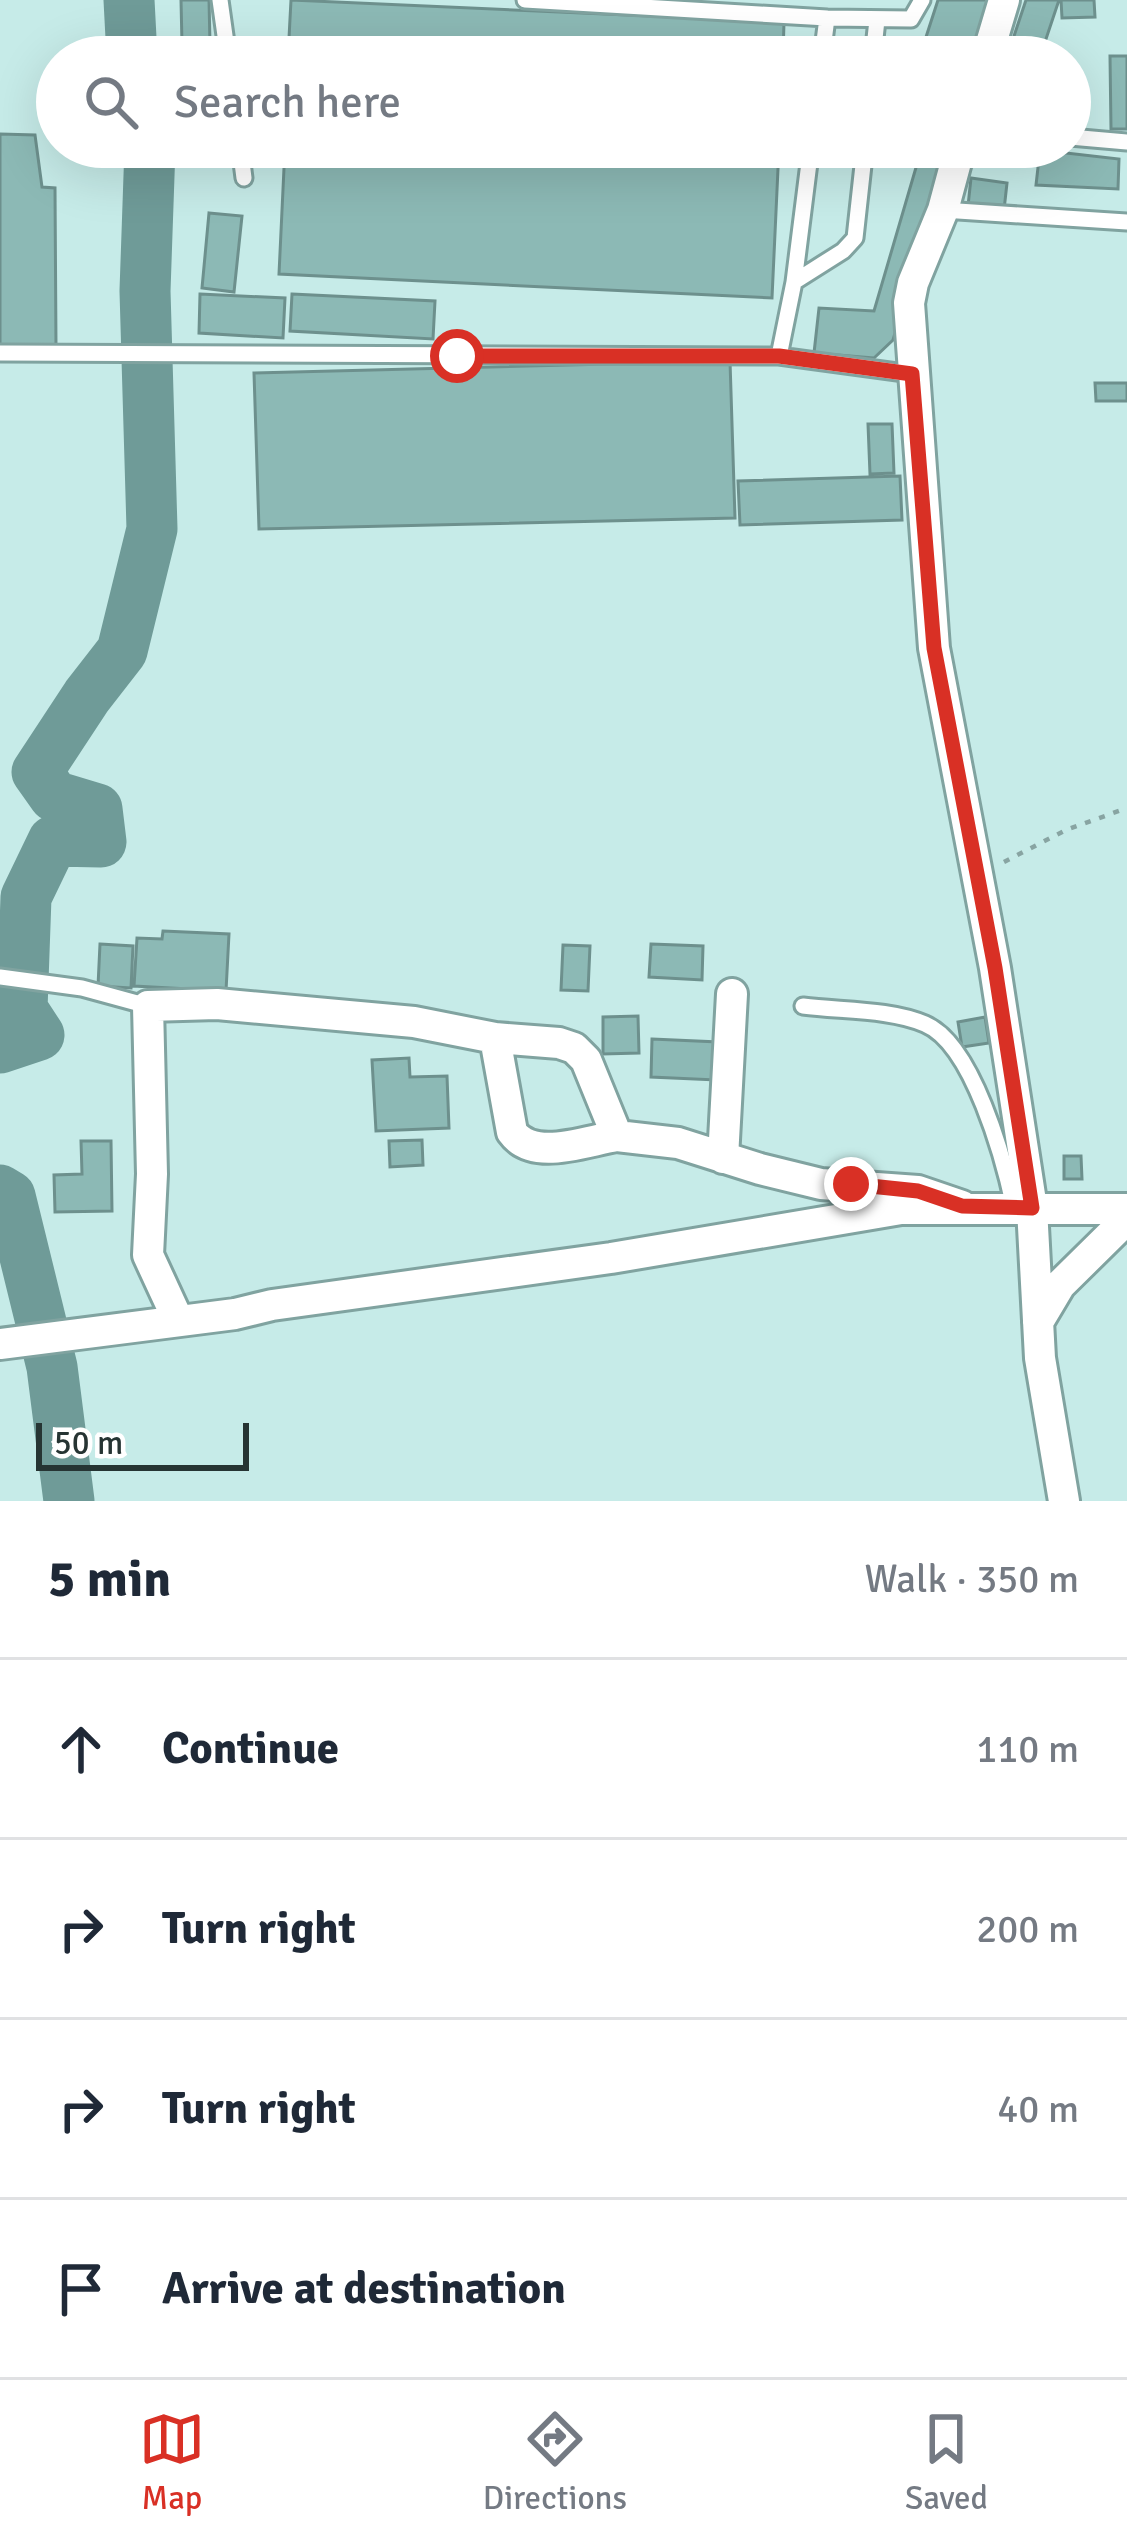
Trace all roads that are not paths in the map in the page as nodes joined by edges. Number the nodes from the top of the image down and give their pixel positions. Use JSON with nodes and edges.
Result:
{"nodes":[{"id":1,"x":220,"y":0,"type":"edge"},
{"id":2,"x":525,"y":0,"type":"edge"},
{"id":3,"x":922,"y":0,"type":"edge"},
{"id":4,"x":1004,"y":0,"type":"edge"},
{"id":5,"x":827,"y":18,"type":"junction"},
{"id":6,"x":877,"y":20,"type":"junction"},
{"id":7,"x":225,"y":36,"type":"edge"},
{"id":8,"x":825,"y":36,"type":"edge"},
{"id":9,"x":875,"y":36,"type":"edge"},
{"id":10,"x":993,"y":36,"type":"edge"},
{"id":11,"x":1091,"y":139,"type":"edge"},
{"id":12,"x":1127,"y":142,"type":"edge"},
{"id":13,"x":243,"y":168,"type":"edge"},
{"id":14,"x":808,"y":168,"type":"edge"},
{"id":15,"x":863,"y":168,"type":"edge"},
{"id":16,"x":954,"y":168,"type":"edge"},
{"id":17,"x":244,"y":178,"type":"dead end"},
{"id":18,"x":943,"y":210,"type":"junction"},
{"id":19,"x":1127,"y":222,"type":"edge"},
{"id":20,"x":794,"y":282,"type":"junction"},
{"id":21,"x":0,"y":353,"type":"edge"},
{"id":22,"x":779,"y":356,"type":"junction"},
{"id":23,"x":912,"y":374,"type":"junction"},
{"id":24,"x":0,"y":977,"type":"edge"},
{"id":25,"x":732,"y":994,"type":"dead end"},
{"id":26,"x":148,"y":1006,"type":"junction"},
{"id":27,"x":803,"y":1006,"type":"dead end"},
{"id":28,"x":495,"y":1038,"type":"junction"},
{"id":29,"x":617,"y":1136,"type":"junction"},
{"id":30,"x":723,"y":1158,"type":"junction"},
{"id":31,"x":962,"y":1206,"type":"junction"},
{"id":32,"x":1023,"y":1208,"type":"junction"},
{"id":33,"x":1127,"y":1209,"type":"edge"},
{"id":34,"x":1127,"y":1219,"type":"edge"},
{"id":35,"x":178,"y":1320,"type":"junction"},
{"id":36,"x":1038,"y":1322,"type":"junction"},
{"id":37,"x":4,"y":1344,"type":"edge"},
{"id":38,"x":1064,"y":1501,"type":"edge"}],
"edges":[{"from":1,"to":7,"type":"lane"},
{"from":2,"to":5,"type":"lane"},
{"from":3,"to":6,"type":"lane"},
{"from":4,"to":10,"type":"street"},
{"from":5,"to":6,"type":"lane"},
{"from":5,"to":8,"type":"lane"},
{"from":6,"to":9,"type":"lane"},
{"from":11,"to":12,"type":"lane"},
{"from":13,"to":17,"type":"lane"},
{"from":14,"to":20,"type":"lane"},
{"from":15,"to":20,"type":"lane"},
{"from":16,"to":18,"type":"street"},
{"from":18,"to":19,"type":"lane"},
{"from":18,"to":23,"type":"street"},
{"from":20,"to":22,"type":"lane"},
{"from":21,"to":22,"type":"lane"},
{"from":22,"to":23,"type":"lane"},
{"from":23,"to":32,"type":"street"},
{"from":24,"to":26,"type":"lane"},
{"from":25,"to":30,"type":"street"},
{"from":26,"to":28,"type":"street"},
{"from":26,"to":35,"type":"street"},
{"from":27,"to":32,"type":"lane"},
{"from":28,"to":29,"type":"street"},
{"from":28,"to":29,"type":"street"},
{"from":29,"to":30,"type":"street"},
{"from":30,"to":31,"type":"street"},
{"from":31,"to":32,"type":"street"},
{"from":31,"to":35,"type":"street"},
{"from":32,"to":33,"type":"street"},
{"from":32,"to":36,"type":"street"},
{"from":34,"to":36,"type":"street"},
{"from":35,"to":37,"type":"street"},
{"from":36,"to":38,"type":"street"}]}
